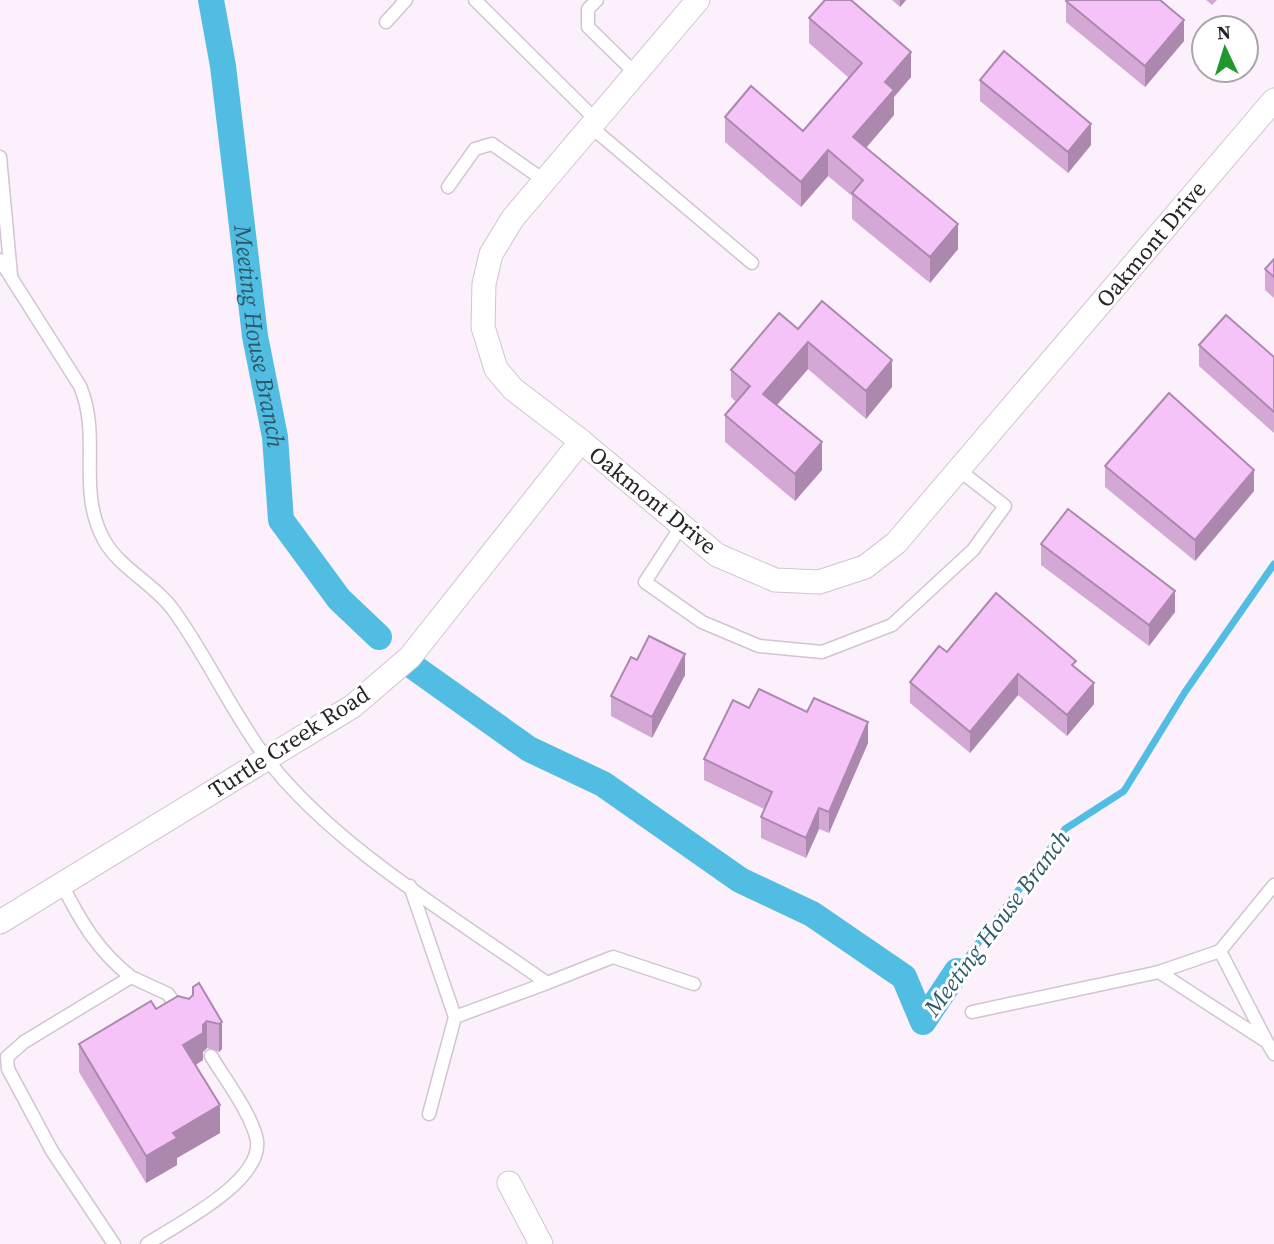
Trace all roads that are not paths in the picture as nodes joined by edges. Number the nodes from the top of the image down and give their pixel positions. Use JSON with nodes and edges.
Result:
{"nodes":[{"id":1,"x":406,"y":0,"type":"edge"},
{"id":2,"x":475,"y":0,"type":"edge"},
{"id":3,"x":597,"y":0,"type":"edge"},
{"id":4,"x":698,"y":0,"type":"edge"},
{"id":5,"x":386,"y":22,"type":"dead end"},
{"id":6,"x":636,"y":74,"type":"junction"},
{"id":7,"x":1274,"y":100,"type":"edge"},
{"id":8,"x":594,"y":124,"type":"junction"},
{"id":9,"x":0,"y":157,"type":"edge"},
{"id":10,"x":545,"y":181,"type":"junction"},
{"id":11,"x":448,"y":187,"type":"dead end"},
{"id":12,"x":0,"y":260,"type":"edge"},
{"id":13,"x":752,"y":263,"type":"dead end"},
{"id":14,"x":12,"y":279,"type":"junction"},
{"id":15,"x":580,"y":441,"type":"junction"},
{"id":16,"x":959,"y":470,"type":"junction"},
{"id":17,"x":682,"y":525,"type":"junction"},
{"id":18,"x":267,"y":758,"type":"junction"},
{"id":19,"x":62,"y":884,"type":"junction"},
{"id":20,"x":1274,"y":885,"type":"edge"},
{"id":21,"x":410,"y":886,"type":"junction"},
{"id":22,"x":0,"y":922,"type":"edge"},
{"id":23,"x":1220,"y":951,"type":"junction"},
{"id":24,"x":1159,"y":972,"type":"junction"},
{"id":25,"x":131,"y":977,"type":"junction"},
{"id":26,"x":547,"y":983,"type":"junction"},
{"id":27,"x":694,"y":984,"type":"dead end"},
{"id":28,"x":972,"y":1012,"type":"dead end"},
{"id":29,"x":455,"y":1017,"type":"junction"},
{"id":30,"x":185,"y":1019,"type":"edge"},
{"id":31,"x":1267,"y":1042,"type":"junction"},
{"id":32,"x":1274,"y":1054,"type":"edge"},
{"id":33,"x":211,"y":1056,"type":"dead end"},
{"id":34,"x":429,"y":1114,"type":"dead end"},
{"id":35,"x":509,"y":1183,"type":"dead end"},
{"id":36,"x":114,"y":1244,"type":"edge"},
{"id":37,"x":147,"y":1244,"type":"edge"},
{"id":38,"x":541,"y":1244,"type":"edge"}],
"edges":[{"from":1,"to":5,"type":"lane"},
{"from":2,"to":8,"type":"lane"},
{"from":3,"to":6,"type":"lane"},
{"from":4,"to":6,"type":"street","name":"Oakmont Drive"},
{"from":6,"to":8,"type":"street","name":"Oakmont Drive"},
{"from":7,"to":16,"type":"street","name":"Oakmont Drive"},
{"from":8,"to":10,"type":"street","name":"Oakmont Drive"},
{"from":8,"to":13,"type":"lane"},
{"from":9,"to":14,"type":"lane"},
{"from":10,"to":11,"type":"lane"},
{"from":10,"to":15,"type":"street","name":"Oakmont Drive"},
{"from":12,"to":14,"type":"lane"},
{"from":14,"to":18,"type":"lane"},
{"from":15,"to":17,"type":"street","name":"Oakmont Drive"},
{"from":15,"to":18,"type":"street","name":"Turtle Creek Road"},
{"from":16,"to":17,"type":"street","name":"Oakmont Drive"},
{"from":16,"to":17,"type":"lane"},
{"from":18,"to":19,"type":"street","name":"Turtle Creek Road"},
{"from":18,"to":21,"type":"lane"},
{"from":19,"to":22,"type":"street","name":"Turtle Creek Road"},
{"from":19,"to":25,"type":"lane"},
{"from":20,"to":23,"type":"lane"},
{"from":21,"to":26,"type":"lane"},
{"from":21,"to":29,"type":"lane"},
{"from":23,"to":24,"type":"lane"},
{"from":23,"to":31,"type":"lane"},
{"from":24,"to":28,"type":"lane"},
{"from":24,"to":31,"type":"lane"},
{"from":25,"to":30,"type":"lane"},
{"from":25,"to":36,"type":"lane"},
{"from":26,"to":27,"type":"lane"},
{"from":26,"to":29,"type":"lane"},
{"from":29,"to":34,"type":"lane"},
{"from":31,"to":32,"type":"lane"},
{"from":33,"to":37,"type":"lane"},
{"from":35,"to":38,"type":"street"}]}
